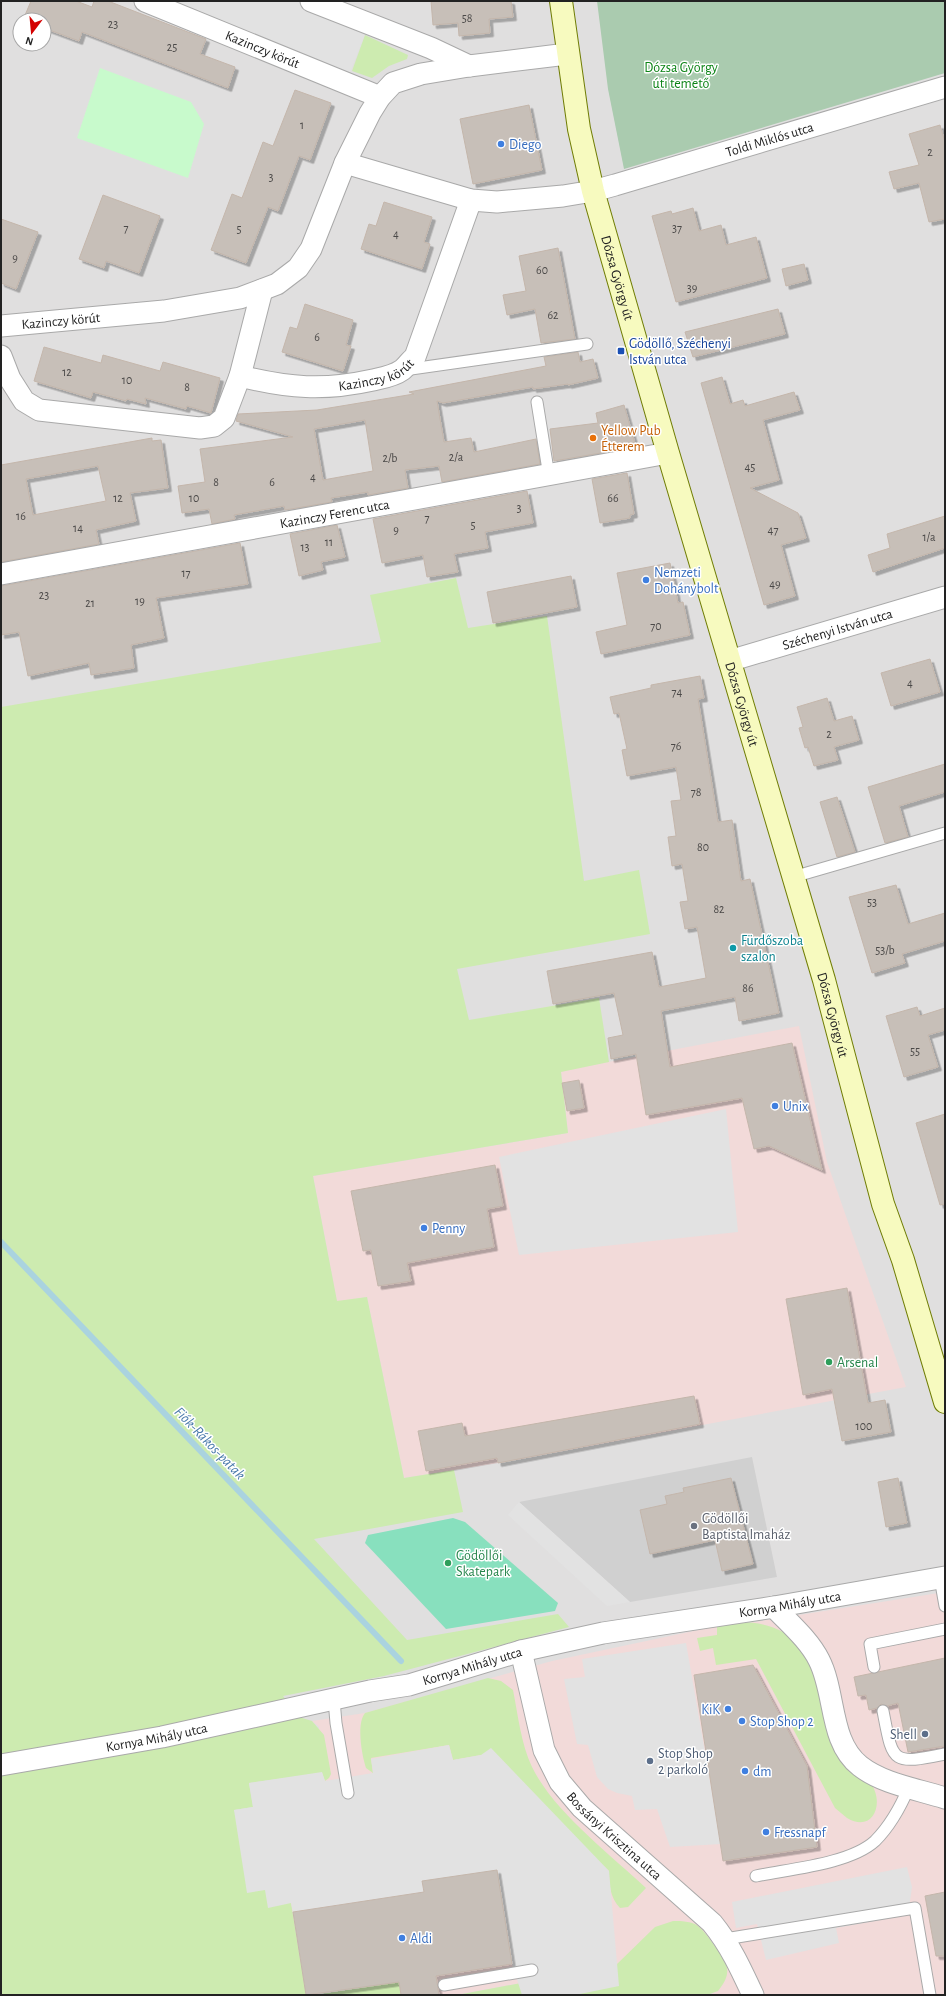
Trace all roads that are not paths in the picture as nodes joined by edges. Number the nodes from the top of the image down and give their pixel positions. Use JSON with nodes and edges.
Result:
{"nodes":[{"id":1,"x":145,"y":1,"type":"edge"},
{"id":2,"x":311,"y":1,"type":"edge"},
{"id":3,"x":561,"y":1,"type":"edge"},
{"id":4,"x":567,"y":54,"type":"junction"},
{"id":5,"x":469,"y":66,"type":"junction"},
{"id":6,"x":945,"y":87,"type":"edge"},
{"id":7,"x":380,"y":97,"type":"junction"},
{"id":8,"x":345,"y":163,"type":"junction"},
{"id":9,"x":594,"y":191,"type":"junction"},
{"id":10,"x":471,"y":200,"type":"junction"},
{"id":11,"x":262,"y":290,"type":"junction"},
{"id":12,"x":1,"y":326,"type":"edge"},
{"id":13,"x":587,"y":344,"type":"dead end"},
{"id":14,"x":1,"y":356,"type":"edge"},
{"id":15,"x":401,"y":371,"type":"junction"},
{"id":16,"x":240,"y":376,"type":"junction"},
{"id":17,"x":536,"y":402,"type":"dead end"},
{"id":18,"x":668,"y":453,"type":"junction"},
{"id":19,"x":549,"y":476,"type":"junction"},
{"id":20,"x":1,"y":574,"type":"edge"},
{"id":21,"x":945,"y":597,"type":"edge"},
{"id":22,"x":729,"y":661,"type":"junction"},
{"id":23,"x":945,"y":833,"type":"edge"},
{"id":24,"x":793,"y":878,"type":"junction"},
{"id":25,"x":945,"y":1402,"type":"edge"},
{"id":26,"x":942,"y":1577,"type":"edge"},
{"id":27,"x":945,"y":1606,"type":"edge"},
{"id":28,"x":774,"y":1607,"type":"junction"},
{"id":29,"x":945,"y":1629,"type":"edge"},
{"id":30,"x":521,"y":1651,"type":"junction"},
{"id":31,"x":874,"y":1667,"type":"dead end"},
{"id":32,"x":334,"y":1700,"type":"junction"},
{"id":33,"x":883,"y":1711,"type":"dead end"},
{"id":34,"x":945,"y":1754,"type":"edge"},
{"id":35,"x":1,"y":1765,"type":"edge"},
{"id":36,"x":909,"y":1787,"type":"junction"},
{"id":37,"x":348,"y":1793,"type":"dead end"},
{"id":38,"x":945,"y":1798,"type":"edge"},
{"id":39,"x":756,"y":1876,"type":"dead end"},
{"id":40,"x":725,"y":1939,"type":"junction"},
{"id":41,"x":532,"y":1970,"type":"dead end"},
{"id":42,"x":444,"y":1985,"type":"dead end"},
{"id":43,"x":753,"y":1995,"type":"edge"},
{"id":44,"x":930,"y":1995,"type":"edge"}],
"edges":[{"from":1,"to":7,"type":"street","name":"Kazinczy körút"},
{"from":2,"to":5,"type":"street"},
{"from":3,"to":4,"type":"main road","name":"Dózsa György út"},
{"from":4,"to":5,"type":"street","name":"Kazinczy körút"},
{"from":4,"to":9,"type":"main road","name":"Dózsa György út"},
{"from":5,"to":7,"type":"street","name":"Kazinczy körút"},
{"from":6,"to":9,"type":"street","name":"Toldi Miklós utca"},
{"from":7,"to":8,"type":"street","name":"Kazinczy körút"},
{"from":8,"to":10,"type":"street"},
{"from":8,"to":11,"type":"street","name":"Kazinczy körút"},
{"from":9,"to":10,"type":"street"},
{"from":9,"to":18,"type":"main road","name":"Dózsa György út"},
{"from":10,"to":15,"type":"street","name":"Kazinczy körút"},
{"from":11,"to":12,"type":"street","name":"Kazinczy körút"},
{"from":11,"to":16,"type":"street"},
{"from":13,"to":15,"type":"lane"},
{"from":14,"to":16,"type":"street"},
{"from":15,"to":16,"type":"street","name":"Kazinczy körút"},
{"from":17,"to":19,"type":"lane"},
{"from":18,"to":19,"type":"street","name":"Kazinczy Ferenc utca"},
{"from":18,"to":22,"type":"main road","name":"Dózsa György út"},
{"from":19,"to":20,"type":"street","name":"Kazinczy Ferenc utca"},
{"from":21,"to":22,"type":"street","name":"Széchenyi István utca"},
{"from":22,"to":24,"type":"main road","name":"Dózsa György út"},
{"from":23,"to":24,"type":"lane"},
{"from":24,"to":25,"type":"main road","name":"Dózsa György út"},
{"from":26,"to":27,"type":"lane"},
{"from":26,"to":28,"type":"street","name":"Kornya Mihály utca"},
{"from":28,"to":30,"type":"street","name":"Kornya Mihály utca"},
{"from":28,"to":36,"type":"street"},
{"from":29,"to":31,"type":"lane"},
{"from":30,"to":32,"type":"street","name":"Kornya Mihály utca"},
{"from":30,"to":40,"type":"street","name":"Bossányi Krisztina utca"},
{"from":32,"to":35,"type":"street","name":"Kornya Mihály utca"},
{"from":32,"to":37,"type":"lane"},
{"from":33,"to":34,"type":"lane"},
{"from":36,"to":38,"type":"street"},
{"from":36,"to":39,"type":"lane"},
{"from":40,"to":43,"type":"street","name":"Bossányi Krisztina utca"},
{"from":40,"to":44,"type":"lane"},
{"from":41,"to":42,"type":"lane"}]}
